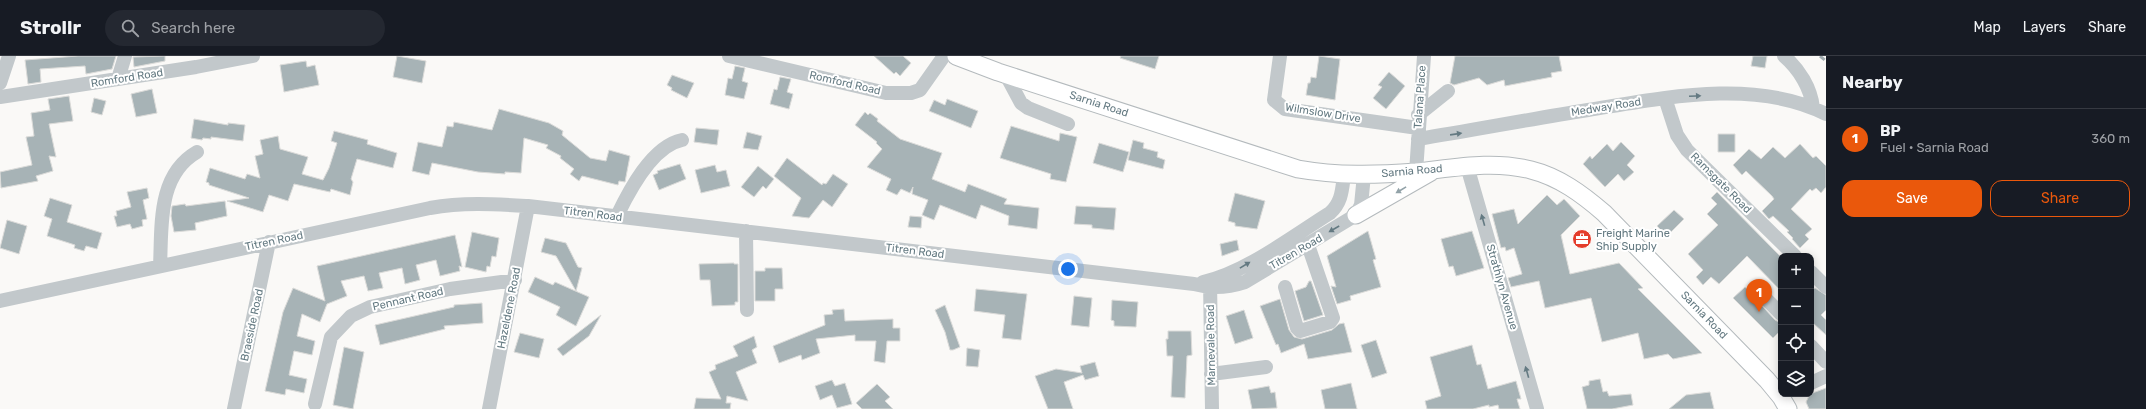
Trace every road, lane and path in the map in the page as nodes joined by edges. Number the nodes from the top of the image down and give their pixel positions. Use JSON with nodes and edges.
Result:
{"nodes":[{"id":1,"x":9,"y":56,"type":"edge"},
{"id":2,"x":125,"y":56,"type":"edge"},
{"id":3,"x":253,"y":56,"type":"edge"},
{"id":4,"x":729,"y":56,"type":"edge"},
{"id":5,"x":944,"y":56,"type":"edge"},
{"id":6,"x":956,"y":56,"type":"edge"},
{"id":7,"x":1280,"y":56,"type":"edge"},
{"id":8,"x":1424,"y":56,"type":"edge"},
{"id":9,"x":1784,"y":56,"type":"edge"},
{"id":10,"x":1006,"y":75,"type":"junction"},
{"id":11,"x":118,"y":79,"type":"junction"},
{"id":12,"x":0,"y":83,"type":"edge"},
{"id":13,"x":1448,"y":91,"type":"dead end"},
{"id":14,"x":0,"y":98,"type":"edge"},
{"id":15,"x":1665,"y":98,"type":"junction"},
{"id":16,"x":1813,"y":108,"type":"junction"},
{"id":17,"x":1826,"y":114,"type":"edge"},
{"id":18,"x":1068,"y":124,"type":"dead end"},
{"id":19,"x":1418,"y":128,"type":"junction"},
{"id":20,"x":682,"y":140,"type":"dead end"},
{"id":21,"x":197,"y":152,"type":"dead end"},
{"id":22,"x":1467,"y":166,"type":"junction"},
{"id":23,"x":1434,"y":170,"type":"junction"},
{"id":24,"x":1416,"y":172,"type":"junction"},
{"id":25,"x":1344,"y":175,"type":"junction"},
{"id":26,"x":1364,"y":175,"type":"junction"},
{"id":27,"x":528,"y":206,"type":"junction"},
{"id":28,"x":1356,"y":215,"type":"junction"},
{"id":29,"x":617,"y":216,"type":"junction"},
{"id":30,"x":746,"y":231,"type":"junction"},
{"id":31,"x":269,"y":242,"type":"junction"},
{"id":32,"x":1308,"y":245,"type":"junction"},
{"id":33,"x":1792,"y":253,"type":"edge"},
{"id":34,"x":160,"y":266,"type":"junction"},
{"id":35,"x":1814,"y":275,"type":"edge"},
{"id":36,"x":515,"y":280,"type":"junction"},
{"id":37,"x":1210,"y":284,"type":"junction"},
{"id":38,"x":1285,"y":287,"type":"dead end"},
{"id":39,"x":1826,"y":287,"type":"edge"},
{"id":40,"x":1764,"y":296,"type":"dead end"},
{"id":41,"x":0,"y":301,"type":"edge"},
{"id":42,"x":747,"y":310,"type":"dead end"},
{"id":43,"x":1778,"y":311,"type":"edge"},
{"id":44,"x":1814,"y":349,"type":"edge"},
{"id":45,"x":1826,"y":362,"type":"edge"},
{"id":46,"x":1266,"y":367,"type":"dead end"},
{"id":47,"x":1211,"y":374,"type":"junction"},
{"id":48,"x":1826,"y":376,"type":"edge"},
{"id":49,"x":1814,"y":382,"type":"edge"},
{"id":50,"x":1786,"y":400,"type":"edge"},
{"id":51,"x":315,"y":404,"type":"dead end"},
{"id":52,"x":234,"y":409,"type":"edge"},
{"id":53,"x":488,"y":409,"type":"edge"},
{"id":54,"x":1212,"y":409,"type":"edge"},
{"id":55,"x":1538,"y":409,"type":"edge"}],
"edges":[{"from":1,"to":12,"type":"street"},
{"from":2,"to":11,"type":"street"},
{"from":3,"to":11,"type":"street","name":"Romford Road"},
{"from":4,"to":5,"type":"street","name":"Romford Road"},
{"from":6,"to":10,"type":"main road","name":"Sarnia Road"},
{"from":7,"to":19,"type":"street","name":"Wilmslow Drive"},
{"from":8,"to":19,"type":"street","name":"Talana Place"},
{"from":9,"to":16,"type":"street"},
{"from":10,"to":18,"type":"street"},
{"from":10,"to":25,"type":"main road","name":"Sarnia Road"},
{"from":11,"to":14,"type":"street","name":"Romford Road"},
{"from":13,"to":19,"type":"street"},
{"from":15,"to":16,"type":"street","name":"Medway Road","one_way":true},
{"from":19,"to":15,"type":"street","name":"Medway Road","one_way":true},
{"from":15,"to":33,"type":"street","name":"Ramsgate Road"},
{"from":16,"to":17,"type":"street","name":"Medway Road"},
{"from":19,"to":24,"type":"street"},
{"from":20,"to":29,"type":"street"},
{"from":21,"to":34,"type":"street"},
{"from":22,"to":23,"type":"main road","name":"Sarnia Road"},
{"from":22,"to":50,"type":"main road","name":"Sarnia Road"},
{"from":55,"to":22,"type":"street","name":"Strathlyn Avenue","one_way":true},
{"from":23,"to":24,"type":"main road","name":"Sarnia Road"},
{"from":23,"to":28,"type":"main road","one_way":true},
{"from":24,"to":26,"type":"main road","name":"Sarnia Road"},
{"from":25,"to":26,"type":"main road","name":"Sarnia Road"},
{"from":37,"to":25,"type":"street","name":"Titren Road","one_way":true},
{"from":26,"to":28,"type":"street"},
{"from":27,"to":29,"type":"street","name":"Titren Road"},
{"from":27,"to":31,"type":"street","name":"Titren Road"},
{"from":27,"to":36,"type":"street","name":"Hazeldene Road"},
{"from":28,"to":32,"type":"street","name":"Titren Road","one_way":true},
{"from":29,"to":30,"type":"street","name":"Titren Road"},
{"from":30,"to":37,"type":"street","name":"Titren Road"},
{"from":30,"to":42,"type":"street"},
{"from":31,"to":34,"type":"street","name":"Titren Road"},
{"from":31,"to":52,"type":"street","name":"Braeside Road"},
{"from":32,"to":37,"type":"street","name":"Titren Road"},
{"from":32,"to":38,"type":"street"},
{"from":34,"to":41,"type":"street","name":"Titren Road"},
{"from":35,"to":39,"type":"street"},
{"from":36,"to":51,"type":"street","name":"Pennant Road"},
{"from":36,"to":53,"type":"street","name":"Hazeldene Road"},
{"from":37,"to":47,"type":"street","name":"Marnevale Road"},
{"from":40,"to":43,"type":"street"},
{"from":44,"to":45,"type":"street"},
{"from":46,"to":47,"type":"street"},
{"from":47,"to":54,"type":"street","name":"Marnevale Road"},
{"from":48,"to":49,"type":"street"}]}
